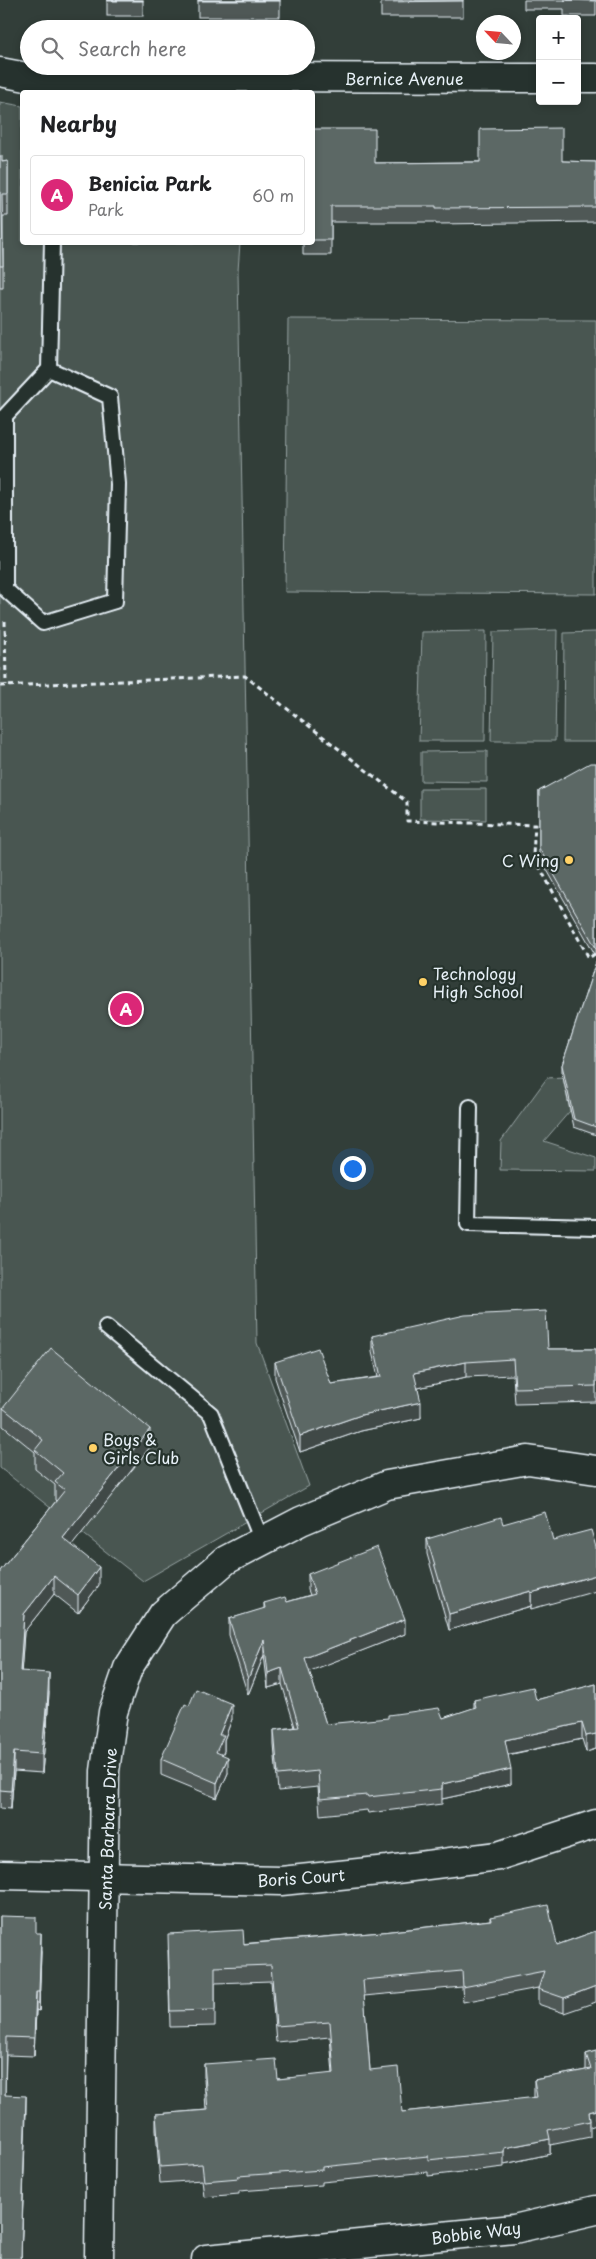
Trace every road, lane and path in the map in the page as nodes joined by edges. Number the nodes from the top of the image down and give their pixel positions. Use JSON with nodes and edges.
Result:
{"nodes":[{"id":1,"x":0,"y":72,"type":"edge"},
{"id":2,"x":536,"y":78,"type":"edge"},
{"id":3,"x":581,"y":78,"type":"edge"},
{"id":4,"x":596,"y":78,"type":"edge"},
{"id":5,"x":223,"y":85,"type":"edge"},
{"id":6,"x":53,"y":87,"type":"edge"},
{"id":7,"x":52,"y":245,"type":"edge"},
{"id":8,"x":49,"y":370,"type":"junction"},
{"id":9,"x":5,"y":589,"type":"junction"},
{"id":10,"x":0,"y":686,"type":"edge"},
{"id":11,"x":6,"y":686,"type":"junction"},
{"id":12,"x":596,"y":954,"type":"edge"},
{"id":13,"x":470,"y":1107,"type":"dead end"},
{"id":14,"x":596,"y":1227,"type":"edge"},
{"id":15,"x":106,"y":1327,"type":"dead end"},
{"id":16,"x":596,"y":1470,"type":"edge"},
{"id":17,"x":262,"y":1541,"type":"junction"},
{"id":18,"x":596,"y":1824,"type":"edge"},
{"id":19,"x":0,"y":1875,"type":"edge"},
{"id":20,"x":104,"y":1877,"type":"junction"},
{"id":21,"x":596,"y":2210,"type":"edge"},
{"id":22,"x":99,"y":2259,"type":"edge"},
{"id":23,"x":206,"y":2259,"type":"edge"}],
"edges":[{"from":1,"to":6,"type":"street","name":"Bernice Avenue"},
{"from":2,"to":5,"type":"street","name":"Bernice Avenue"},
{"from":3,"to":4,"type":"street"},
{"from":5,"to":6,"type":"street","name":"Bernice Avenue"},
{"from":7,"to":8,"type":"lane"},
{"from":8,"to":9,"type":"lane"},
{"from":8,"to":9,"type":"lane"},
{"from":9,"to":11,"type":"path"},
{"from":10,"to":11,"type":"path"},
{"from":11,"to":12,"type":"path"},
{"from":13,"to":14,"type":"lane"},
{"from":15,"to":17,"type":"lane"},
{"from":16,"to":17,"type":"street","name":"Santa Barbara Drive"},
{"from":17,"to":20,"type":"street","name":"Santa Barbara Drive"},
{"from":18,"to":20,"type":"street","name":"Boris Court"},
{"from":19,"to":20,"type":"street","name":"Boris Court"},
{"from":20,"to":22,"type":"street","name":"Santa Barbara Drive"},
{"from":21,"to":23,"type":"street","name":"Bobbie Way"}]}
